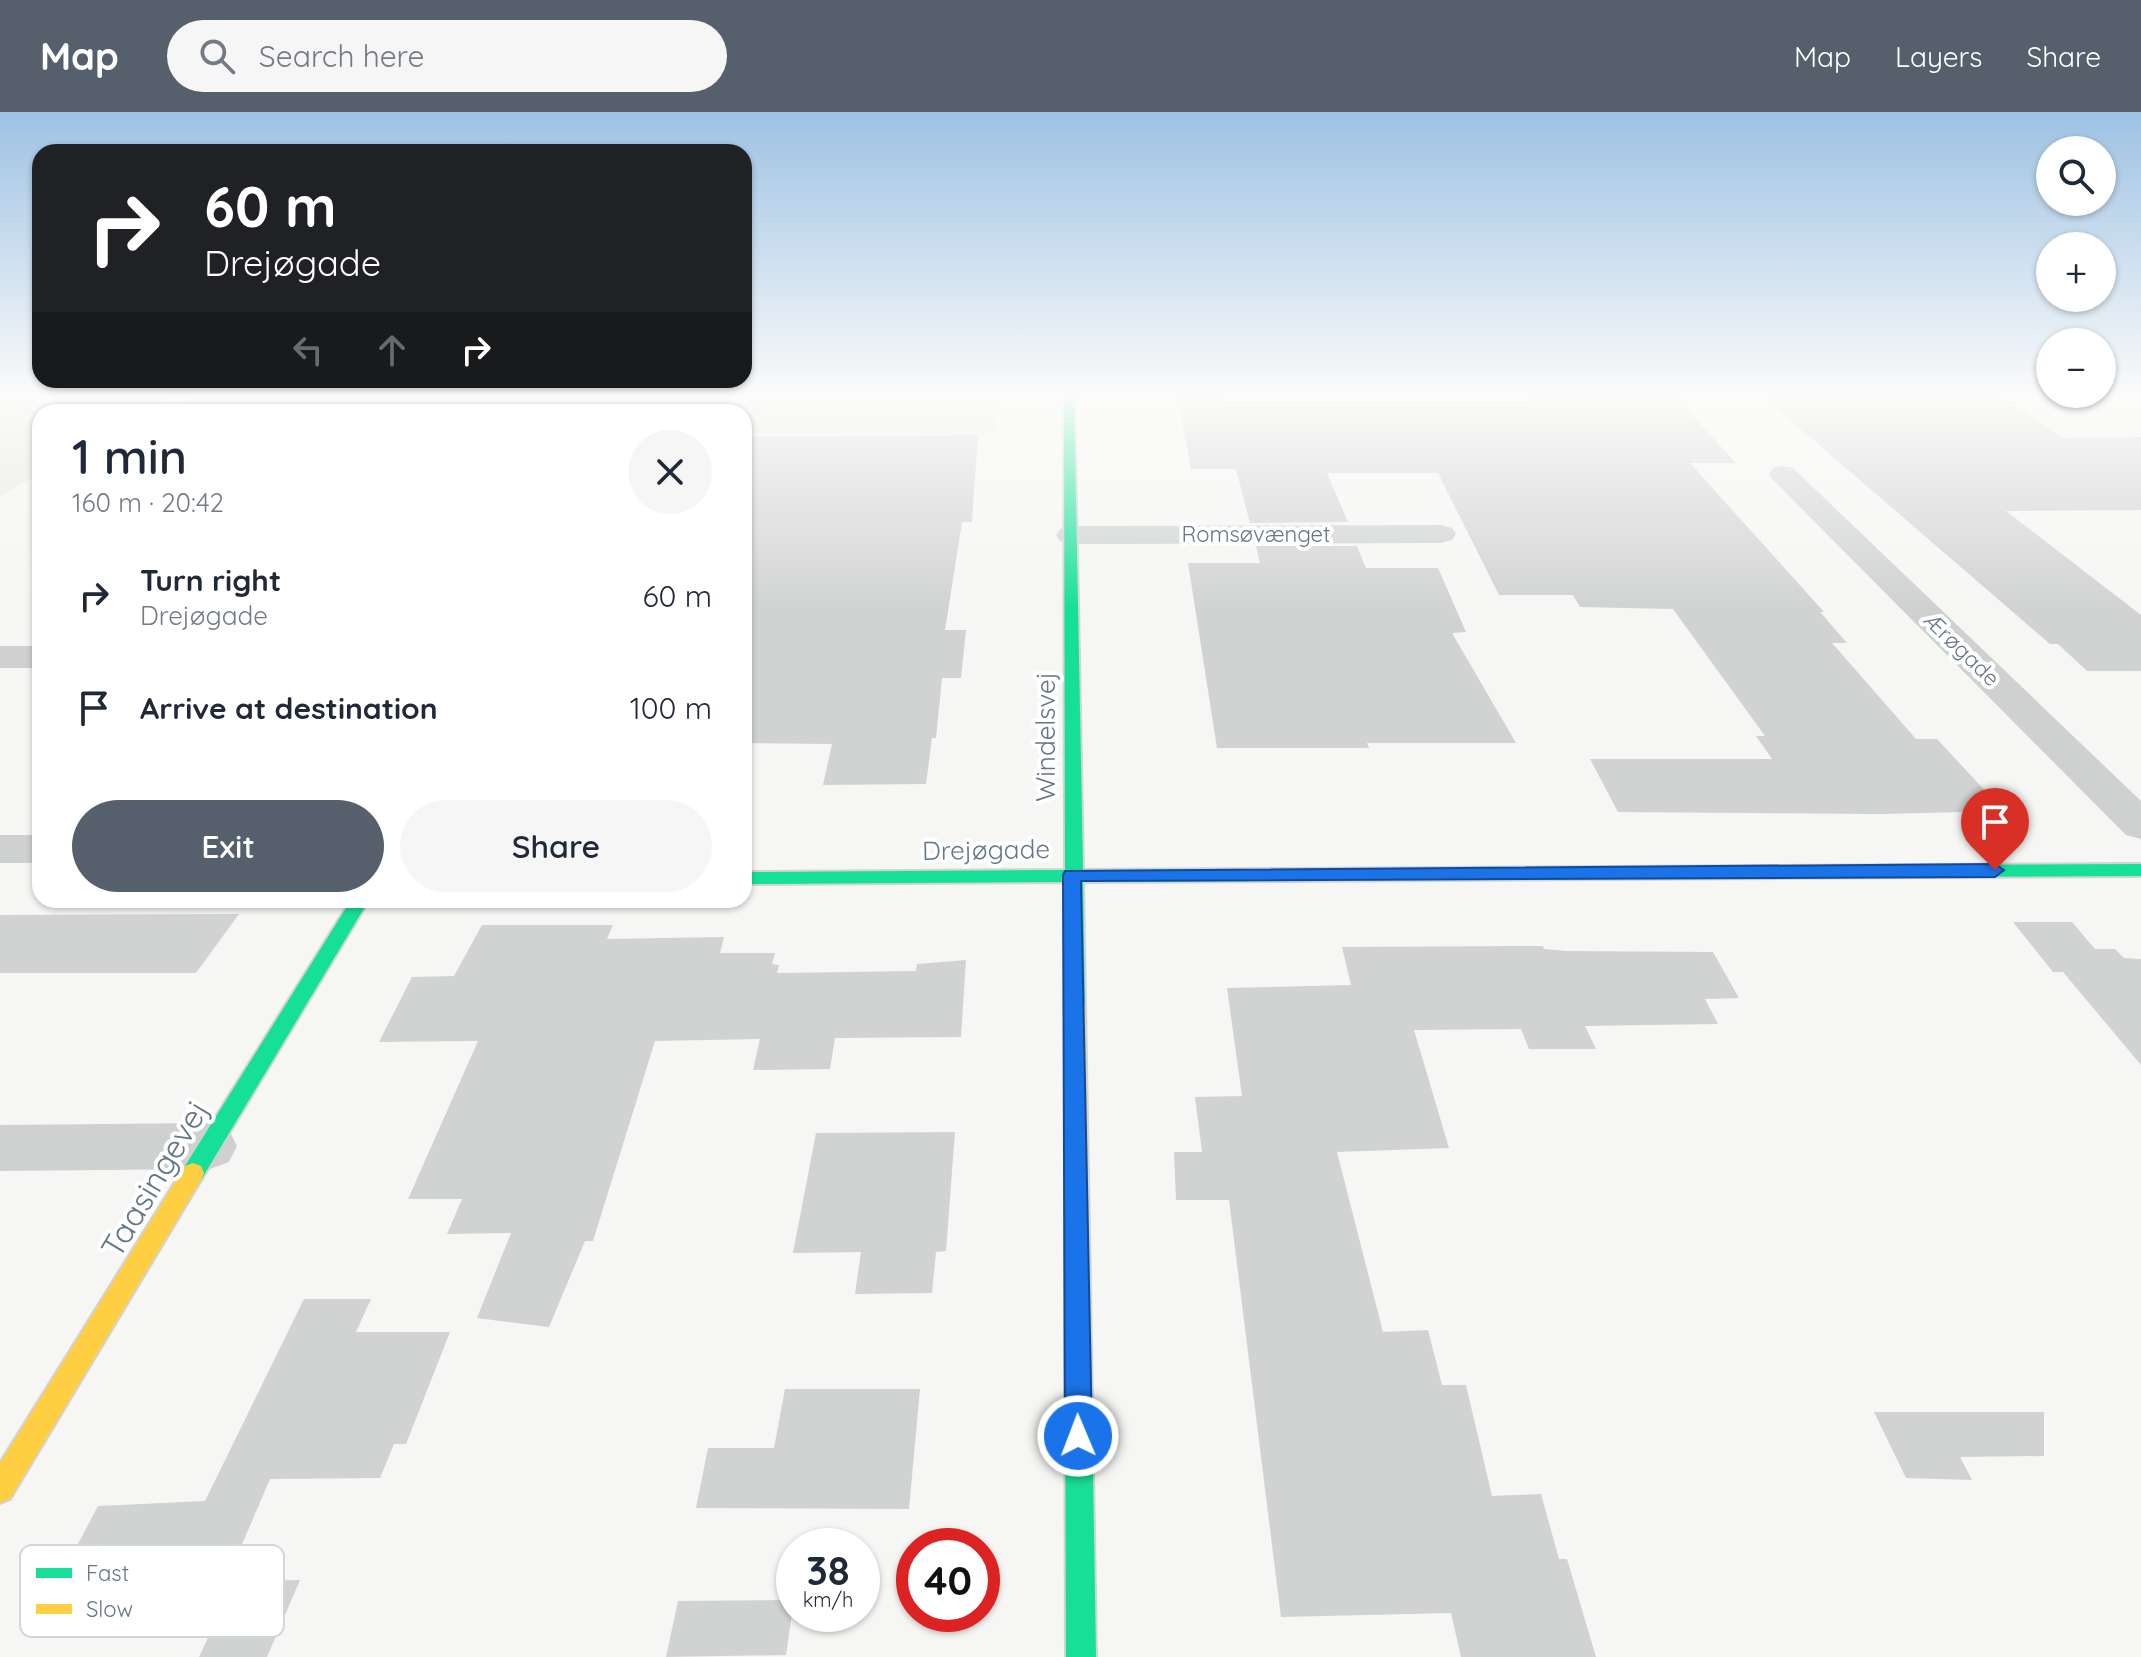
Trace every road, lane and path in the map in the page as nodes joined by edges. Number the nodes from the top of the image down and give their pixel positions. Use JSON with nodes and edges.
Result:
{"nodes":[{"id":1,"x":1070,"y":465,"type":"edge"},
{"id":2,"x":1783,"y":474,"type":"dead end"},
{"id":3,"x":1441,"y":534,"type":"dead end"},
{"id":4,"x":1071,"y":535,"type":"junction"},
{"id":5,"x":0,"y":657,"type":"edge"},
{"id":6,"x":32,"y":657,"type":"edge"},
{"id":7,"x":2141,"y":825,"type":"edge"},
{"id":8,"x":0,"y":849,"type":"edge"},
{"id":9,"x":32,"y":849,"type":"edge"},
{"id":10,"x":2141,"y":870,"type":"edge"},
{"id":11,"x":1072,"y":875,"type":"junction"},
{"id":12,"x":752,"y":878,"type":"edge"},
{"id":13,"x":355,"y":908,"type":"edge"},
{"id":14,"x":210,"y":1146,"type":"junction"},
{"id":15,"x":0,"y":1148,"type":"edge"},
{"id":16,"x":0,"y":1489,"type":"edge"},
{"id":17,"x":1081,"y":1657,"type":"edge"}],
"edges":[{"from":1,"to":4,"type":"street","name":"Windelsvej"},
{"from":2,"to":7,"type":"street","name":"Ærøgade"},
{"from":3,"to":4,"type":"street","name":"Romsøvænget"},
{"from":4,"to":11,"type":"street","name":"Windelsvej"},
{"from":5,"to":6,"type":"street"},
{"from":8,"to":9,"type":"street"},
{"from":10,"to":11,"type":"street","name":"Drejøgade"},
{"from":11,"to":12,"type":"street","name":"Drejøgade"},
{"from":11,"to":17,"type":"street","name":"Windelsvej"},
{"from":13,"to":14,"type":"street","name":"Taasingevej"},
{"from":14,"to":15,"type":"street"},
{"from":14,"to":16,"type":"street","name":"Taasingevej"}]}
